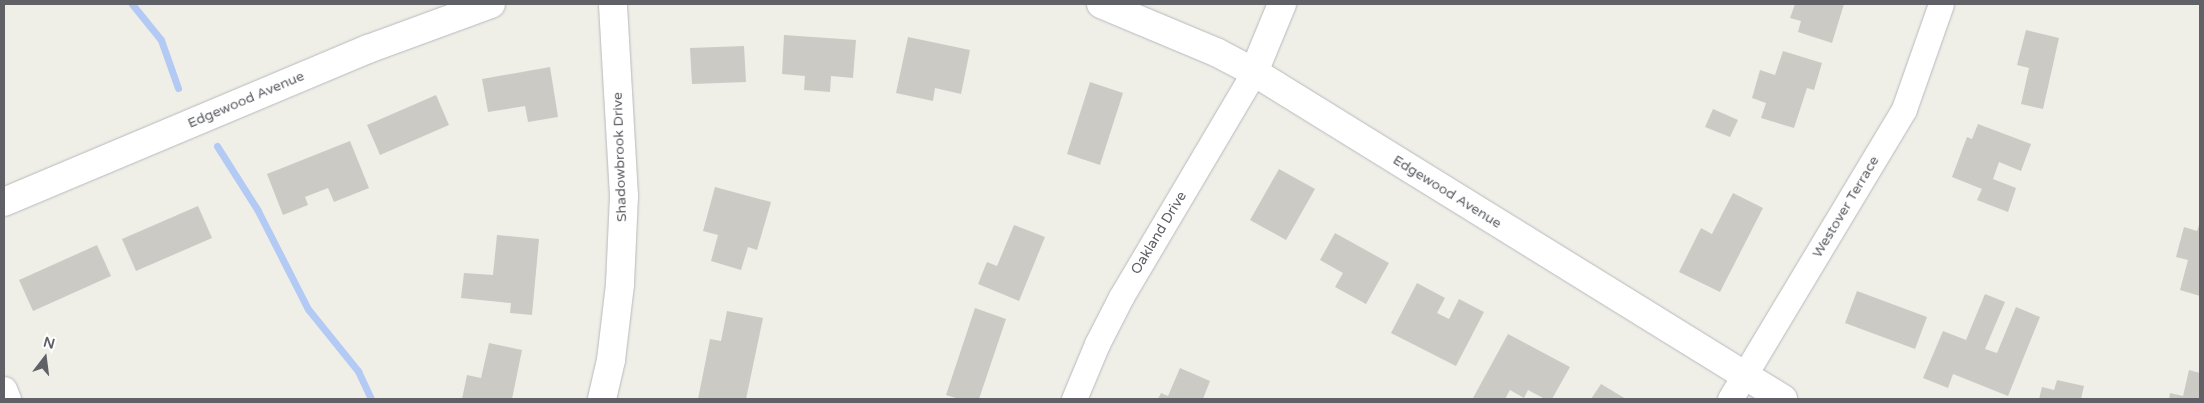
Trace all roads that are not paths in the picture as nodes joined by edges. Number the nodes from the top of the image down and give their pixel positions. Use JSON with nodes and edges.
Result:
{"nodes":[{"id":1,"x":491,"y":4,"type":"edge"},
{"id":2,"x":613,"y":4,"type":"edge"},
{"id":3,"x":1101,"y":4,"type":"edge"},
{"id":4,"x":1282,"y":4,"type":"edge"},
{"id":5,"x":1942,"y":4,"type":"edge"},
{"id":6,"x":1254,"y":72,"type":"junction"},
{"id":7,"x":4,"y":202,"type":"edge"},
{"id":8,"x":1743,"y":375,"type":"junction"},
{"id":9,"x":4,"y":389,"type":"edge"},
{"id":10,"x":8,"y":399,"type":"edge"},
{"id":11,"x":602,"y":399,"type":"edge"},
{"id":12,"x":1074,"y":399,"type":"edge"},
{"id":13,"x":1730,"y":399,"type":"edge"},
{"id":14,"x":1783,"y":399,"type":"edge"}],
"edges":[{"from":1,"to":7,"type":"street","name":"Edgewood Avenue"},
{"from":2,"to":11,"type":"street","name":"Shadowbrook Drive"},
{"from":3,"to":6,"type":"street","name":"Edgewood Avenue"},
{"from":4,"to":6,"type":"street"},
{"from":5,"to":8,"type":"street","name":"Westover Terrace"},
{"from":6,"to":8,"type":"street","name":"Edgewood Avenue"},
{"from":6,"to":12,"type":"street","name":"Oakland Drive"},
{"from":8,"to":13,"type":"street","name":"Westover Terrace"},
{"from":8,"to":14,"type":"street","name":"Edgewood Avenue"},
{"from":9,"to":10,"type":"street"}]}
